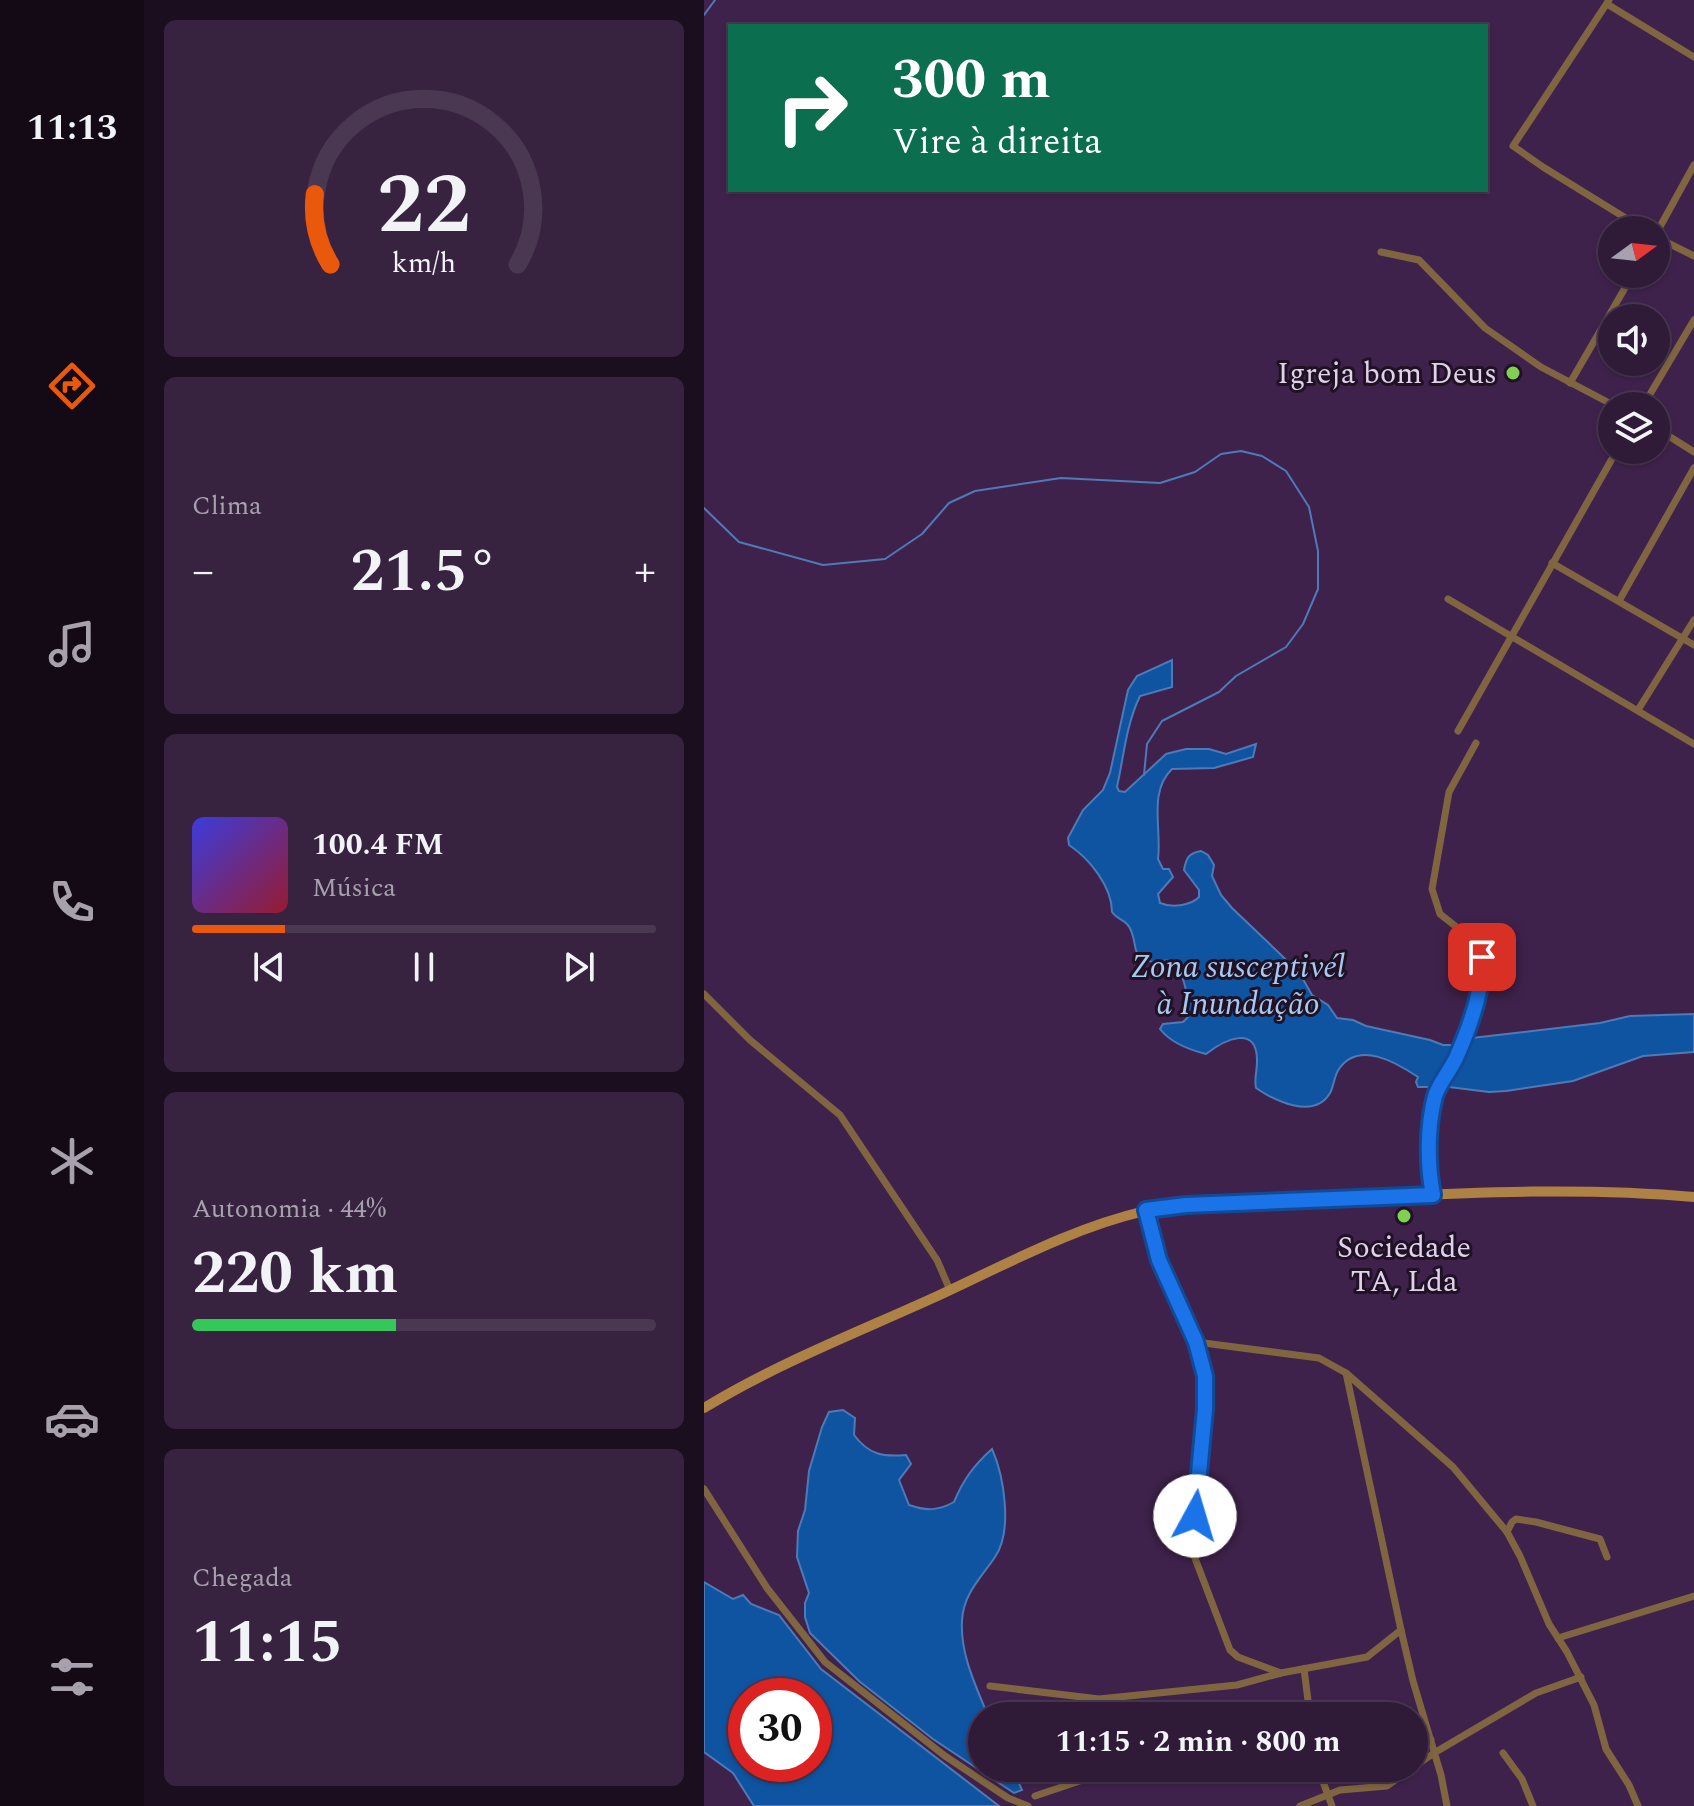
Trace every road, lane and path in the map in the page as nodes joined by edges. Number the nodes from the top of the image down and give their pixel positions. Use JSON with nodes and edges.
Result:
{"nodes":[{"id":1,"x":1608,"y":2,"type":"edge"},
{"id":2,"x":1694,"y":57,"type":"edge"},
{"id":3,"x":1694,"y":165,"type":"edge"},
{"id":4,"x":1622,"y":216,"type":"edge"},
{"id":5,"x":1667,"y":216,"type":"edge"},
{"id":6,"x":1670,"y":243,"type":"edge"},
{"id":7,"x":1381,"y":252,"type":"dead end"},
{"id":8,"x":1694,"y":256,"type":"edge"},
{"id":9,"x":1625,"y":288,"type":"edge"},
{"id":10,"x":1694,"y":320,"type":"edge"},
{"id":11,"x":1570,"y":383,"type":"junction"},
{"id":12,"x":1651,"y":392,"type":"edge"},
{"id":13,"x":1598,"y":397,"type":"edge"},
{"id":14,"x":1670,"y":437,"type":"edge"},
{"id":15,"x":1694,"y":452,"type":"edge"},
{"id":16,"x":1609,"y":464,"type":"edge"},
{"id":17,"x":1694,"y":468,"type":"edge"},
{"id":18,"x":1552,"y":563,"type":"junction"},
{"id":19,"x":1448,"y":599,"type":"dead end"},
{"id":20,"x":1619,"y":601,"type":"junction"},
{"id":21,"x":1694,"y":620,"type":"edge"},
{"id":22,"x":1510,"y":637,"type":"junction"},
{"id":23,"x":1684,"y":639,"type":"junction"},
{"id":24,"x":1694,"y":645,"type":"edge"},
{"id":25,"x":1638,"y":710,"type":"junction"},
{"id":26,"x":1458,"y":731,"type":"dead end"},
{"id":27,"x":1476,"y":743,"type":"dead end"},
{"id":28,"x":1694,"y":744,"type":"edge"},
{"id":29,"x":704,"y":994,"type":"edge"},
{"id":30,"x":1433,"y":1195,"type":"junction"},
{"id":31,"x":1694,"y":1197,"type":"edge"},
{"id":32,"x":1146,"y":1210,"type":"junction"},
{"id":33,"x":950,"y":1290,"type":"junction"},
{"id":34,"x":1196,"y":1342,"type":"junction"},
{"id":35,"x":1346,"y":1373,"type":"junction"},
{"id":36,"x":704,"y":1408,"type":"edge"},
{"id":37,"x":704,"y":1489,"type":"edge"},
{"id":38,"x":1507,"y":1532,"type":"junction"},
{"id":39,"x":1607,"y":1557,"type":"dead end"},
{"id":40,"x":1694,"y":1596,"type":"edge"},
{"id":41,"x":1401,"y":1630,"type":"junction"},
{"id":42,"x":1558,"y":1638,"type":"junction"},
{"id":43,"x":1304,"y":1669,"type":"junction"},
{"id":44,"x":1281,"y":1673,"type":"junction"},
{"id":45,"x":1581,"y":1677,"type":"junction"},
{"id":46,"x":990,"y":1686,"type":"dead end"},
{"id":47,"x":1308,"y":1702,"type":"edge"},
{"id":48,"x":1428,"y":1739,"type":"edge"},
{"id":49,"x":1431,"y":1740,"type":"junction"},
{"id":50,"x":1434,"y":1753,"type":"junction"},
{"id":51,"x":1503,"y":1753,"type":"dead end"},
{"id":52,"x":1076,"y":1782,"type":"edge"},
{"id":53,"x":1322,"y":1782,"type":"edge"},
{"id":54,"x":1326,"y":1794,"type":"junction"},
{"id":55,"x":1035,"y":1796,"type":"dead end"},
{"id":56,"x":1028,"y":1806,"type":"edge"},
{"id":57,"x":1300,"y":1806,"type":"edge"},
{"id":58,"x":1332,"y":1806,"type":"edge"},
{"id":59,"x":1447,"y":1806,"type":"edge"},
{"id":60,"x":1533,"y":1806,"type":"edge"},
{"id":61,"x":1638,"y":1806,"type":"edge"}],
"edges":[{"from":1,"to":2,"type":"street"},
{"from":1,"to":4,"type":"street"},
{"from":3,"to":5,"type":"street"},
{"from":6,"to":8,"type":"street"},
{"from":7,"to":11,"type":"street"},
{"from":9,"to":11,"type":"street"},
{"from":10,"to":12,"type":"street"},
{"from":11,"to":13,"type":"street"},
{"from":14,"to":15,"type":"street"},
{"from":16,"to":18,"type":"street"},
{"from":17,"to":20,"type":"street"},
{"from":18,"to":20,"type":"street"},
{"from":18,"to":22,"type":"street"},
{"from":19,"to":22,"type":"street"},
{"from":20,"to":23,"type":"street"},
{"from":21,"to":23,"type":"street"},
{"from":22,"to":25,"type":"street"},
{"from":22,"to":26,"type":"street"},
{"from":23,"to":24,"type":"street"},
{"from":23,"to":25,"type":"street"},
{"from":25,"to":28,"type":"street"},
{"from":27,"to":30,"type":"street"},
{"from":29,"to":33,"type":"street"},
{"from":30,"to":31,"type":"main road"},
{"from":30,"to":32,"type":"main road"},
{"from":32,"to":33,"type":"main road"},
{"from":32,"to":34,"type":"street"},
{"from":33,"to":36,"type":"main road"},
{"from":34,"to":35,"type":"street"},
{"from":34,"to":44,"type":"street"},
{"from":35,"to":38,"type":"street"},
{"from":35,"to":41,"type":"street"},
{"from":37,"to":56,"type":"street"},
{"from":38,"to":39,"type":"street"},
{"from":38,"to":42,"type":"street"},
{"from":40,"to":42,"type":"street"},
{"from":41,"to":43,"type":"street"},
{"from":41,"to":49,"type":"street"},
{"from":42,"to":45,"type":"street"},
{"from":43,"to":44,"type":"street"},
{"from":43,"to":47,"type":"street"},
{"from":44,"to":46,"type":"street"},
{"from":45,"to":50,"type":"street"},
{"from":45,"to":61,"type":"street"},
{"from":48,"to":49,"type":"street"},
{"from":49,"to":50,"type":"street"},
{"from":50,"to":54,"type":"street"},
{"from":50,"to":59,"type":"street"},
{"from":51,"to":60,"type":"street"},
{"from":52,"to":55,"type":"street"},
{"from":53,"to":54,"type":"street"},
{"from":54,"to":57,"type":"street"},
{"from":54,"to":58,"type":"street"}]}
